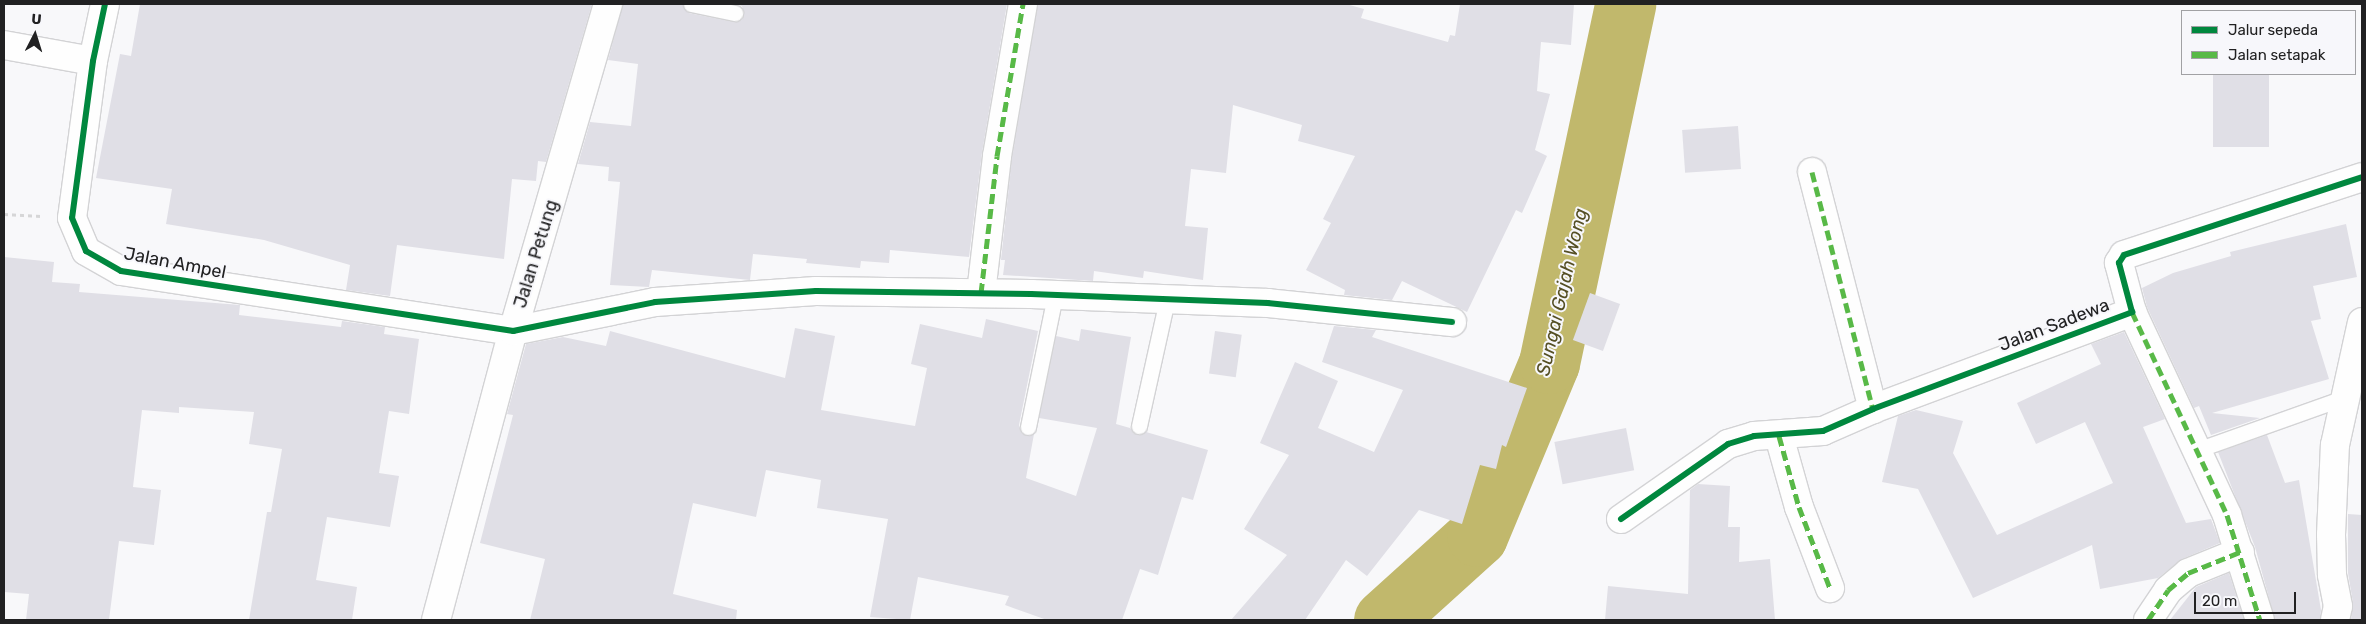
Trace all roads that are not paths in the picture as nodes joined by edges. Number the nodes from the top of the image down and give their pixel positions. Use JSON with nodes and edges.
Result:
{"nodes":[{"id":1,"x":105,"y":4,"type":"edge"},
{"id":2,"x":608,"y":4,"type":"edge"},
{"id":3,"x":691,"y":4,"type":"edge"},
{"id":4,"x":1023,"y":4,"type":"edge"},
{"id":5,"x":734,"y":13,"type":"dead end"},
{"id":6,"x":4,"y":46,"type":"edge"},
{"id":7,"x":93,"y":60,"type":"junction"},
{"id":8,"x":1812,"y":172,"type":"dead end"},
{"id":9,"x":2362,"y":183,"type":"edge"},
{"id":10,"x":981,"y":293,"type":"junction"},
{"id":11,"x":1055,"y":294,"type":"junction"},
{"id":12,"x":1167,"y":300,"type":"junction"},
{"id":13,"x":2132,"y":312,"type":"junction"},
{"id":14,"x":1452,"y":322,"type":"dead end"},
{"id":15,"x":2362,"y":322,"type":"edge"},
{"id":16,"x":513,"y":331,"type":"junction"},
{"id":17,"x":2346,"y":397,"type":"junction"},
{"id":18,"x":1873,"y":409,"type":"junction"},
{"id":19,"x":1139,"y":426,"type":"dead end"},
{"id":20,"x":1028,"y":427,"type":"dead end"},
{"id":21,"x":1779,"y":436,"type":"junction"},
{"id":22,"x":2197,"y":450,"type":"junction"},
{"id":23,"x":1621,"y":519,"type":"dead end"},
{"id":24,"x":2240,"y":552,"type":"junction"},
{"id":25,"x":1830,"y":588,"type":"dead end"},
{"id":26,"x":436,"y":620,"type":"edge"},
{"id":27,"x":2148,"y":620,"type":"edge"},
{"id":28,"x":2260,"y":620,"type":"edge"},
{"id":29,"x":2335,"y":620,"type":"edge"}],
"edges":[{"from":1,"to":7,"type":"street"},
{"from":2,"to":16,"type":"street","name":"Jalan Petung"},
{"from":3,"to":5,"type":"lane"},
{"from":4,"to":10,"type":"street"},
{"from":6,"to":7,"type":"street"},
{"from":7,"to":16,"type":"street","name":"Jalan Ampel"},
{"from":8,"to":18,"type":"street"},
{"from":9,"to":13,"type":"street","name":"Jalan Sadewa"},
{"from":10,"to":11,"type":"street"},
{"from":10,"to":16,"type":"street"},
{"from":11,"to":12,"type":"street"},
{"from":11,"to":20,"type":"lane"},
{"from":12,"to":14,"type":"street"},
{"from":12,"to":19,"type":"lane"},
{"from":13,"to":18,"type":"street","name":"Jalan Sadewa"},
{"from":13,"to":22,"type":"street"},
{"from":15,"to":17,"type":"street"},
{"from":16,"to":26,"type":"street","name":"Jalan Petung"},
{"from":17,"to":22,"type":"lane"},
{"from":17,"to":29,"type":"street"},
{"from":18,"to":21,"type":"street","name":"Jalan Sadewa"},
{"from":21,"to":23,"type":"street","name":"Jalan Sadewa"},
{"from":21,"to":25,"type":"street"},
{"from":22,"to":24,"type":"street"},
{"from":24,"to":27,"type":"street"},
{"from":24,"to":28,"type":"street"}]}
